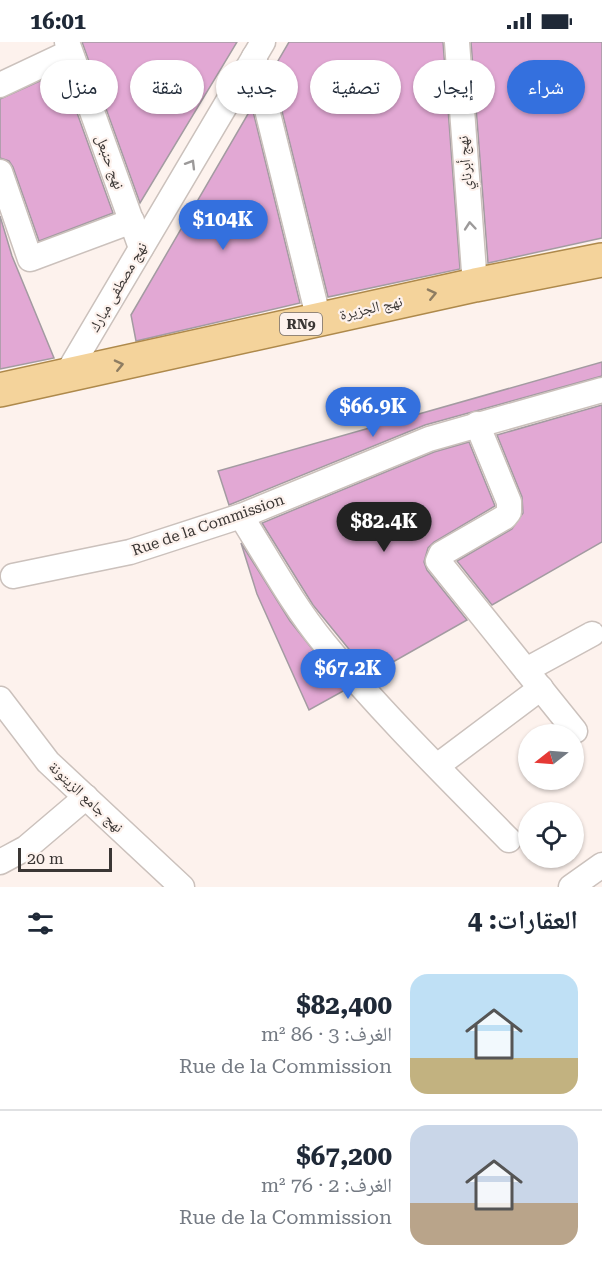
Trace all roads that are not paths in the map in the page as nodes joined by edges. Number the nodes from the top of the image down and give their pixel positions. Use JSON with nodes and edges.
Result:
{"nodes":[{"id":1,"x":457,"y":42,"type":"edge"},
{"id":2,"x":68,"y":47,"type":"edge"},
{"id":3,"x":259,"y":50,"type":"edge"},
{"id":4,"x":0,"y":85,"type":"edge"},
{"id":5,"x":0,"y":172,"type":"edge"},
{"id":6,"x":132,"y":221,"type":"junction"},
{"id":7,"x":141,"y":248,"type":"junction"},
{"id":8,"x":602,"y":260,"type":"edge"},
{"id":9,"x":475,"y":285,"type":"junction"},
{"id":10,"x":319,"y":320,"type":"junction"},
{"id":11,"x":65,"y":377,"type":"junction"},
{"id":12,"x":0,"y":390,"type":"edge"},
{"id":13,"x":602,"y":390,"type":"edge"},
{"id":14,"x":477,"y":424,"type":"junction"},
{"id":15,"x":242,"y":516,"type":"junction"},
{"id":16,"x":13,"y":576,"type":"dead end"},
{"id":17,"x":592,"y":634,"type":"dead end"},
{"id":18,"x":534,"y":679,"type":"junction"},
{"id":19,"x":0,"y":699,"type":"edge"},
{"id":20,"x":569,"y":724,"type":"edge"},
{"id":21,"x":437,"y":766,"type":"junction"},
{"id":22,"x":86,"y":797,"type":"junction"},
{"id":23,"x":509,"y":840,"type":"dead end"},
{"id":24,"x":0,"y":862,"type":"edge"},
{"id":25,"x":602,"y":865,"type":"edge"},
{"id":26,"x":182,"y":887,"type":"edge"},
{"id":27,"x":571,"y":887,"type":"edge"}],
"edges":[{"from":9,"to":1,"type":"street","name":"نهج أبرناي","one_way":true},
{"from":2,"to":4,"type":"street"},
{"from":2,"to":6,"type":"street","name":"نهج حنبعل"},
{"from":7,"to":3,"type":"street","name":"نهج مصطفى مبارك","one_way":true},
{"from":3,"to":10,"type":"street"},
{"from":5,"to":6,"type":"street"},
{"from":6,"to":7,"type":"street","name":"نهج حنبعل"},
{"from":7,"to":11,"type":"street","name":"نهج مصطفى مبارك"},
{"from":8,"to":9,"type":"main road","name":"نهج الجزيرة","number":"RN9"},
{"from":10,"to":9,"type":"main road","name":"نهج الجزيرة","number":"RN9","one_way":true},
{"from":11,"to":10,"type":"main road","name":"نهج الجزيرة","number":"RN9","one_way":true},
{"from":11,"to":12,"type":"main road","name":"نهج الجزيرة","number":"RN9"},
{"from":13,"to":14,"type":"street","name":"Rue de la Commission"},
{"from":14,"to":15,"type":"street","name":"Rue de la Commission"},
{"from":14,"to":18,"type":"street"},
{"from":15,"to":16,"type":"street","name":"Rue de la Commission"},
{"from":15,"to":21,"type":"street"},
{"from":17,"to":18,"type":"street"},
{"from":18,"to":20,"type":"street"},
{"from":18,"to":21,"type":"street"},
{"from":19,"to":22,"type":"street","name":"نهج جامع الزيتونة"},
{"from":21,"to":23,"type":"street"},
{"from":22,"to":24,"type":"street"},
{"from":22,"to":26,"type":"street","name":"نهج جامع الزيتونة"},
{"from":25,"to":27,"type":"street"}]}
